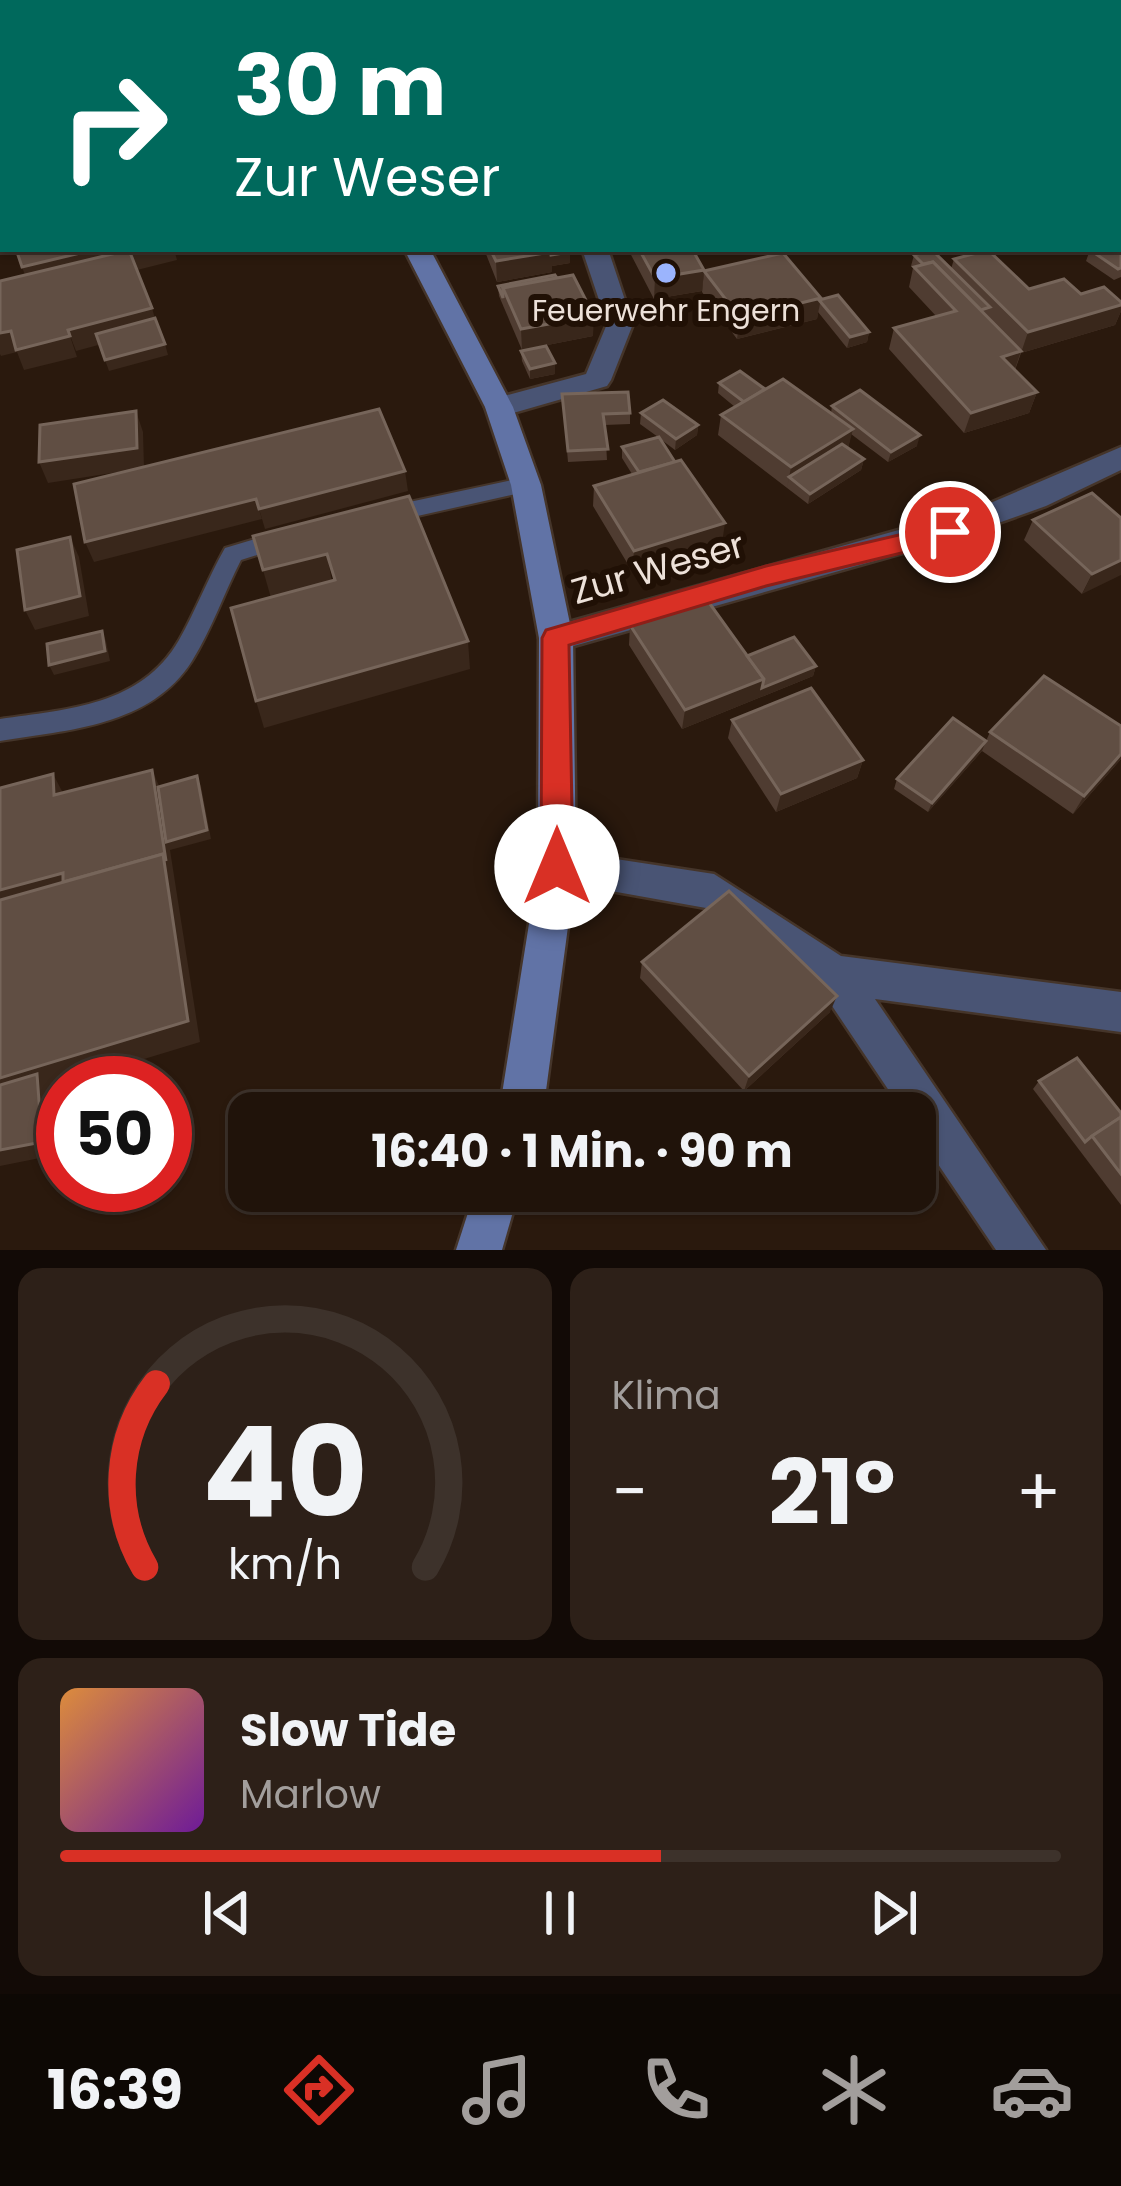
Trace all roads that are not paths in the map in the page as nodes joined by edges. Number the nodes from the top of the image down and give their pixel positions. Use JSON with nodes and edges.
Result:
{"nodes":[{"id":1,"x":419,"y":252,"type":"edge"},
{"id":2,"x":596,"y":252,"type":"edge"},
{"id":3,"x":499,"y":407,"type":"junction"},
{"id":4,"x":1121,"y":457,"type":"edge"},
{"id":5,"x":526,"y":485,"type":"junction"},
{"id":6,"x":358,"y":521,"type":"edge"},
{"id":7,"x":315,"y":531,"type":"edge"},
{"id":8,"x":556,"y":638,"type":"junction"},
{"id":9,"x":0,"y":730,"type":"edge"},
{"id":10,"x":557,"y":867,"type":"junction"},
{"id":11,"x":834,"y":974,"type":"junction"},
{"id":12,"x":1121,"y":1012,"type":"edge"},
{"id":13,"x":524,"y":1092,"type":"edge"},
{"id":14,"x":491,"y":1212,"type":"edge"},
{"id":15,"x":479,"y":1250,"type":"edge"},
{"id":16,"x":1023,"y":1250,"type":"edge"}],
"edges":[{"from":1,"to":3,"type":"main road"},
{"from":2,"to":3,"type":"street"},
{"from":3,"to":5,"type":"main road"},
{"from":4,"to":8,"type":"street","name":"Zur Weser"},
{"from":5,"to":6,"type":"lane"},
{"from":5,"to":8,"type":"main road"},
{"from":7,"to":9,"type":"lane"},
{"from":8,"to":10,"type":"main road"},
{"from":10,"to":11,"type":"street"},
{"from":10,"to":13,"type":"main road"},
{"from":11,"to":12,"type":"street"},
{"from":11,"to":16,"type":"street"},
{"from":14,"to":15,"type":"main road"}]}
